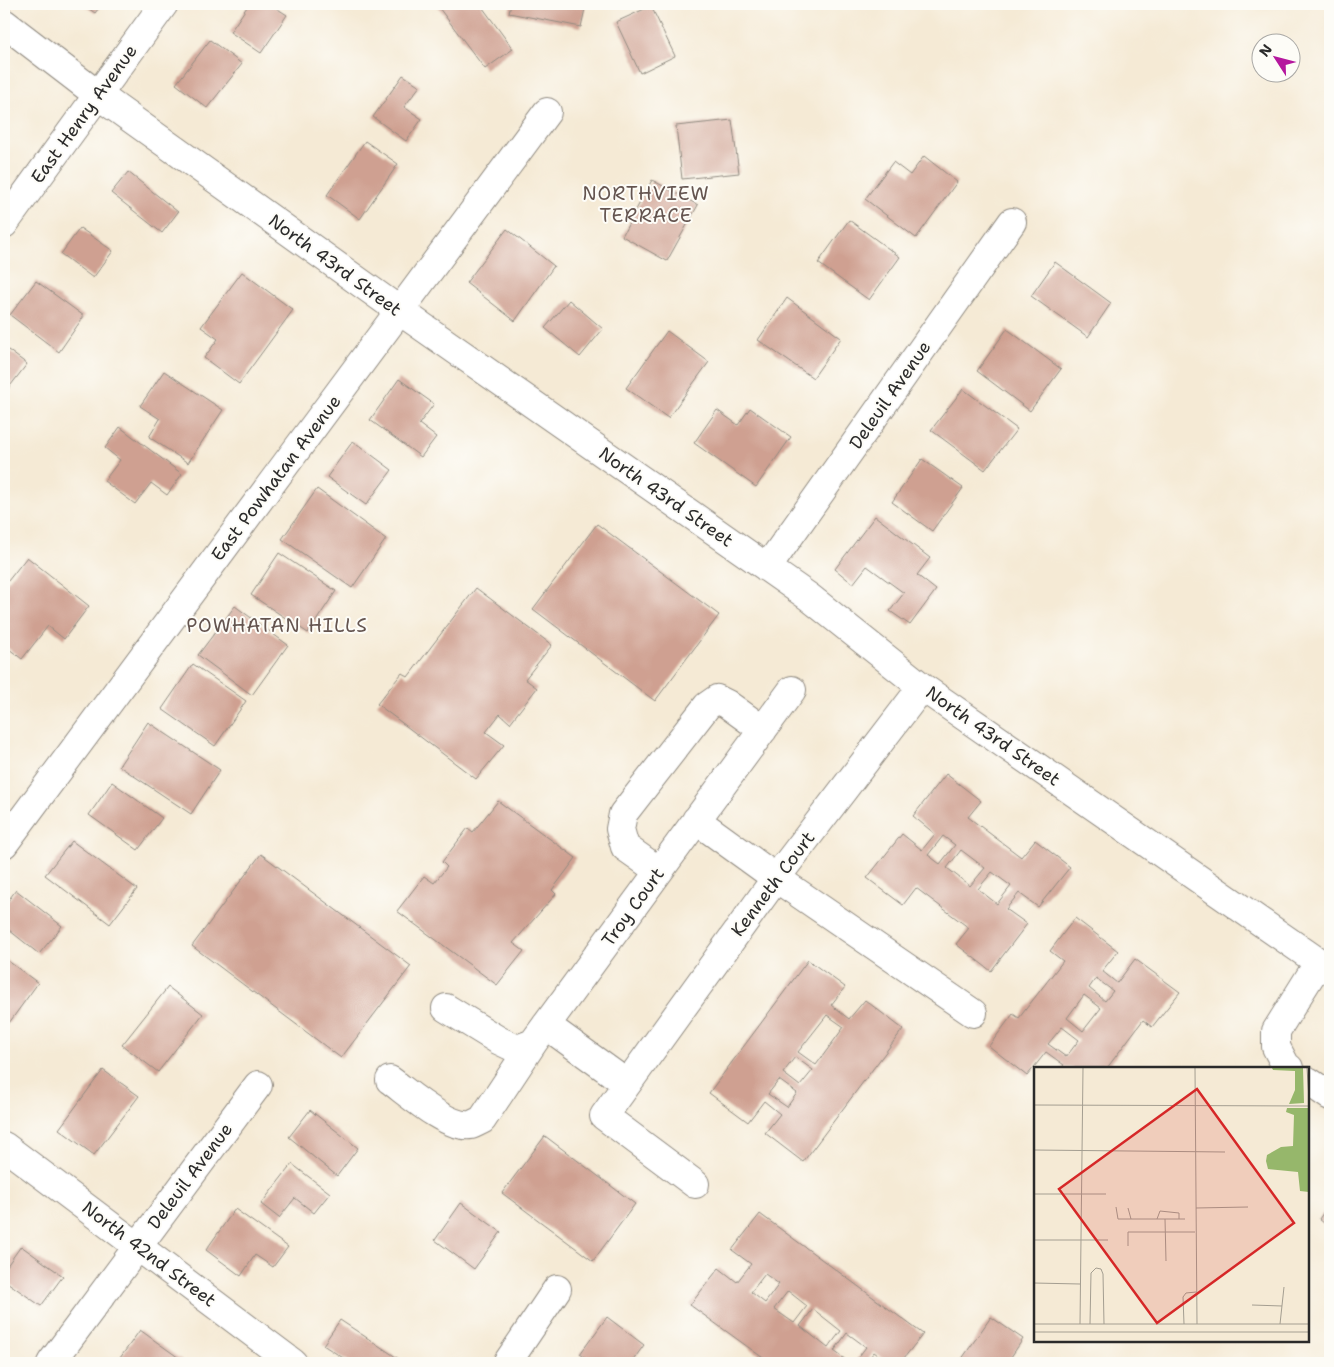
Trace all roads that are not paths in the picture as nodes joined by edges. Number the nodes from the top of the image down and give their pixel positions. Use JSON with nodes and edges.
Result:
{"nodes":[{"id":1,"x":164,"y":4,"type":"edge"},
{"id":2,"x":4,"y":23,"type":"edge"},
{"id":3,"x":98,"y":95,"type":"junction"},
{"id":4,"x":547,"y":112,"type":"dead end"},
{"id":5,"x":1012,"y":222,"type":"dead end"},
{"id":6,"x":4,"y":224,"type":"edge"},
{"id":7,"x":400,"y":311,"type":"junction"},
{"id":8,"x":768,"y":568,"type":"junction"},
{"id":9,"x":922,"y":687,"type":"junction"},
{"id":10,"x":792,"y":690,"type":"dead end"},
{"id":11,"x":763,"y":730,"type":"junction"},
{"id":12,"x":696,"y":820,"type":"junction"},
{"id":13,"x":4,"y":844,"type":"edge"},
{"id":14,"x":659,"y":871,"type":"junction"},
{"id":15,"x":776,"y":878,"type":"junction"},
{"id":16,"x":1325,"y":966,"type":"edge"},
{"id":17,"x":446,"y":1008,"type":"dead end"},
{"id":18,"x":973,"y":1013,"type":"dead end"},
{"id":19,"x":540,"y":1034,"type":"junction"},
{"id":20,"x":1288,"y":1067,"type":"edge"},
{"id":21,"x":390,"y":1080,"type":"dead end"},
{"id":22,"x":1309,"y":1082,"type":"edge"},
{"id":23,"x":626,"y":1083,"type":"junction"},
{"id":24,"x":258,"y":1085,"type":"dead end"},
{"id":25,"x":1330,"y":1096,"type":"edge"},
{"id":26,"x":4,"y":1146,"type":"edge"},
{"id":27,"x":695,"y":1184,"type":"dead end"},
{"id":28,"x":138,"y":1246,"type":"junction"},
{"id":29,"x":557,"y":1289,"type":"dead end"},
{"id":30,"x":51,"y":1363,"type":"edge"},
{"id":31,"x":293,"y":1363,"type":"edge"},
{"id":32,"x":507,"y":1363,"type":"edge"}],
"edges":[{"from":1,"to":3,"type":"street","name":"East Henry Avenue"},
{"from":2,"to":3,"type":"street","name":"North 43rd Street"},
{"from":3,"to":6,"type":"street","name":"East Henry Avenue"},
{"from":3,"to":7,"type":"street","name":"North 43rd Street"},
{"from":4,"to":7,"type":"street","name":"East Powhatan Avenue"},
{"from":5,"to":8,"type":"street","name":"Deleuil Avenue"},
{"from":7,"to":8,"type":"street","name":"North 43rd Street"},
{"from":7,"to":13,"type":"street","name":"East Powhatan Avenue"},
{"from":8,"to":9,"type":"street","name":"North 43rd Street"},
{"from":9,"to":15,"type":"street","name":"Kenneth Court"},
{"from":9,"to":16,"type":"street","name":"North 43rd Street"},
{"from":10,"to":11,"type":"street","name":"Troy Court"},
{"from":11,"to":12,"type":"street","name":"Troy Court"},
{"from":11,"to":14,"type":"street"},
{"from":12,"to":14,"type":"street","name":"Troy Court"},
{"from":12,"to":15,"type":"street"},
{"from":14,"to":19,"type":"street","name":"Troy Court"},
{"from":15,"to":18,"type":"street"},
{"from":15,"to":23,"type":"street","name":"Kenneth Court"},
{"from":16,"to":20,"type":"street"},
{"from":17,"to":19,"type":"street"},
{"from":19,"to":21,"type":"street","name":"Troy Court"},
{"from":19,"to":23,"type":"street"},
{"from":22,"to":25,"type":"street"},
{"from":23,"to":27,"type":"street","name":"Kenneth Court"},
{"from":24,"to":28,"type":"street","name":"Deleuil Avenue"},
{"from":26,"to":28,"type":"street","name":"North 42nd Street"},
{"from":28,"to":30,"type":"street","name":"Deleuil Avenue"},
{"from":28,"to":31,"type":"street","name":"North 42nd Street"},
{"from":29,"to":32,"type":"street"}]}
